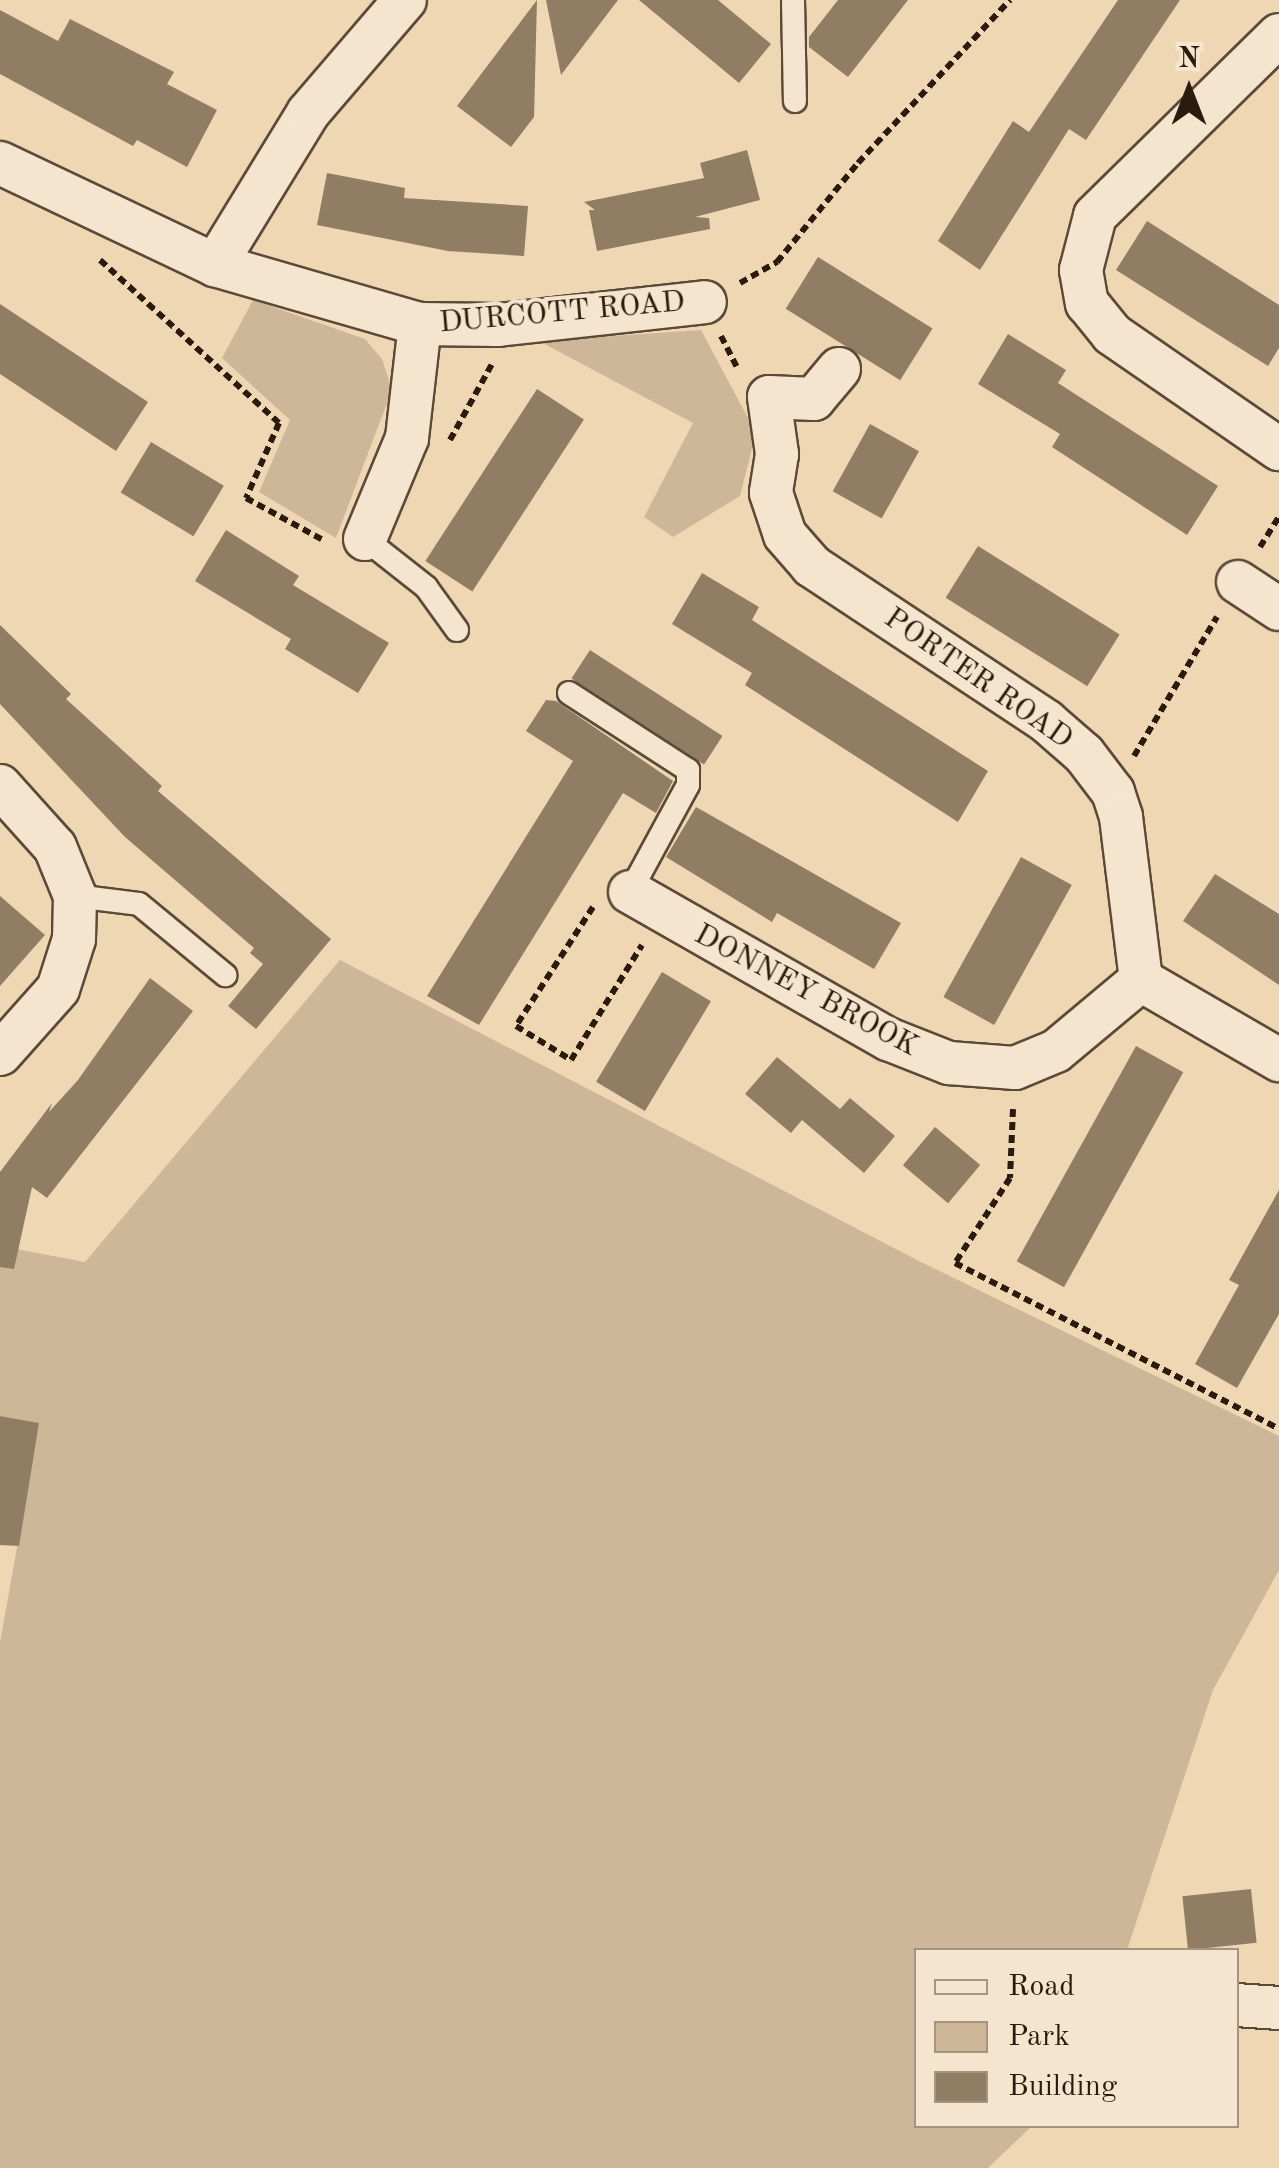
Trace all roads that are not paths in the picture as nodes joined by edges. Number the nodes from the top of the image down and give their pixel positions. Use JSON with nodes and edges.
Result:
{"nodes":[{"id":1,"x":405,"y":0,"type":"edge"},
{"id":2,"x":793,"y":0,"type":"edge"},
{"id":3,"x":1279,"y":35,"type":"edge"},
{"id":4,"x":796,"y":101,"type":"dead end"},
{"id":5,"x":0,"y":162,"type":"edge"},
{"id":6,"x":216,"y":265,"type":"junction"},
{"id":7,"x":705,"y":302,"type":"road end"},
{"id":8,"x":420,"y":324,"type":"junction"},
{"id":9,"x":839,"y":369,"type":"dead end"},
{"id":10,"x":1279,"y":449,"type":"edge"},
{"id":11,"x":347,"y":541,"type":"joint"},
{"id":12,"x":1238,"y":582,"type":"road end"},
{"id":13,"x":1279,"y":608,"type":"edge"},
{"id":14,"x":457,"y":630,"type":"dead end"},
{"id":15,"x":570,"y":693,"type":"dead end"},
{"id":16,"x":0,"y":786,"type":"edge"},
{"id":17,"x":76,"y":896,"type":"junction"},
{"id":18,"x":645,"y":903,"type":"joint"},
{"id":19,"x":225,"y":975,"type":"dead end"},
{"id":20,"x":1141,"y":980,"type":"junction"},
{"id":21,"x":0,"y":1054,"type":"edge"},
{"id":22,"x":1279,"y":1060,"type":"edge"},
{"id":23,"x":1239,"y":2005,"type":"edge"},
{"id":24,"x":1279,"y":2008,"type":"edge"}],
"edges":[{"from":1,"to":6,"type":"street"},
{"from":2,"to":4,"type":"lane"},
{"from":3,"to":10,"type":"street"},
{"from":5,"to":6,"type":"street","name":"DURCOTT ROAD"},
{"from":6,"to":8,"type":"street","name":"DURCOTT ROAD"},
{"from":7,"to":8,"type":"street","name":"DURCOTT ROAD"},
{"from":8,"to":11,"type":"street","name":"DURCOTT ROAD"},
{"from":9,"to":20,"type":"street","name":"PORTER ROAD"},
{"from":11,"to":14,"type":"lane"},
{"from":12,"to":13,"type":"street"},
{"from":15,"to":18,"type":"lane"},
{"from":16,"to":17,"type":"street"},
{"from":17,"to":19,"type":"lane"},
{"from":17,"to":21,"type":"street"},
{"from":18,"to":20,"type":"street","name":"DONNEY BROOK"},
{"from":20,"to":22,"type":"street"},
{"from":23,"to":24,"type":"street"}]}
